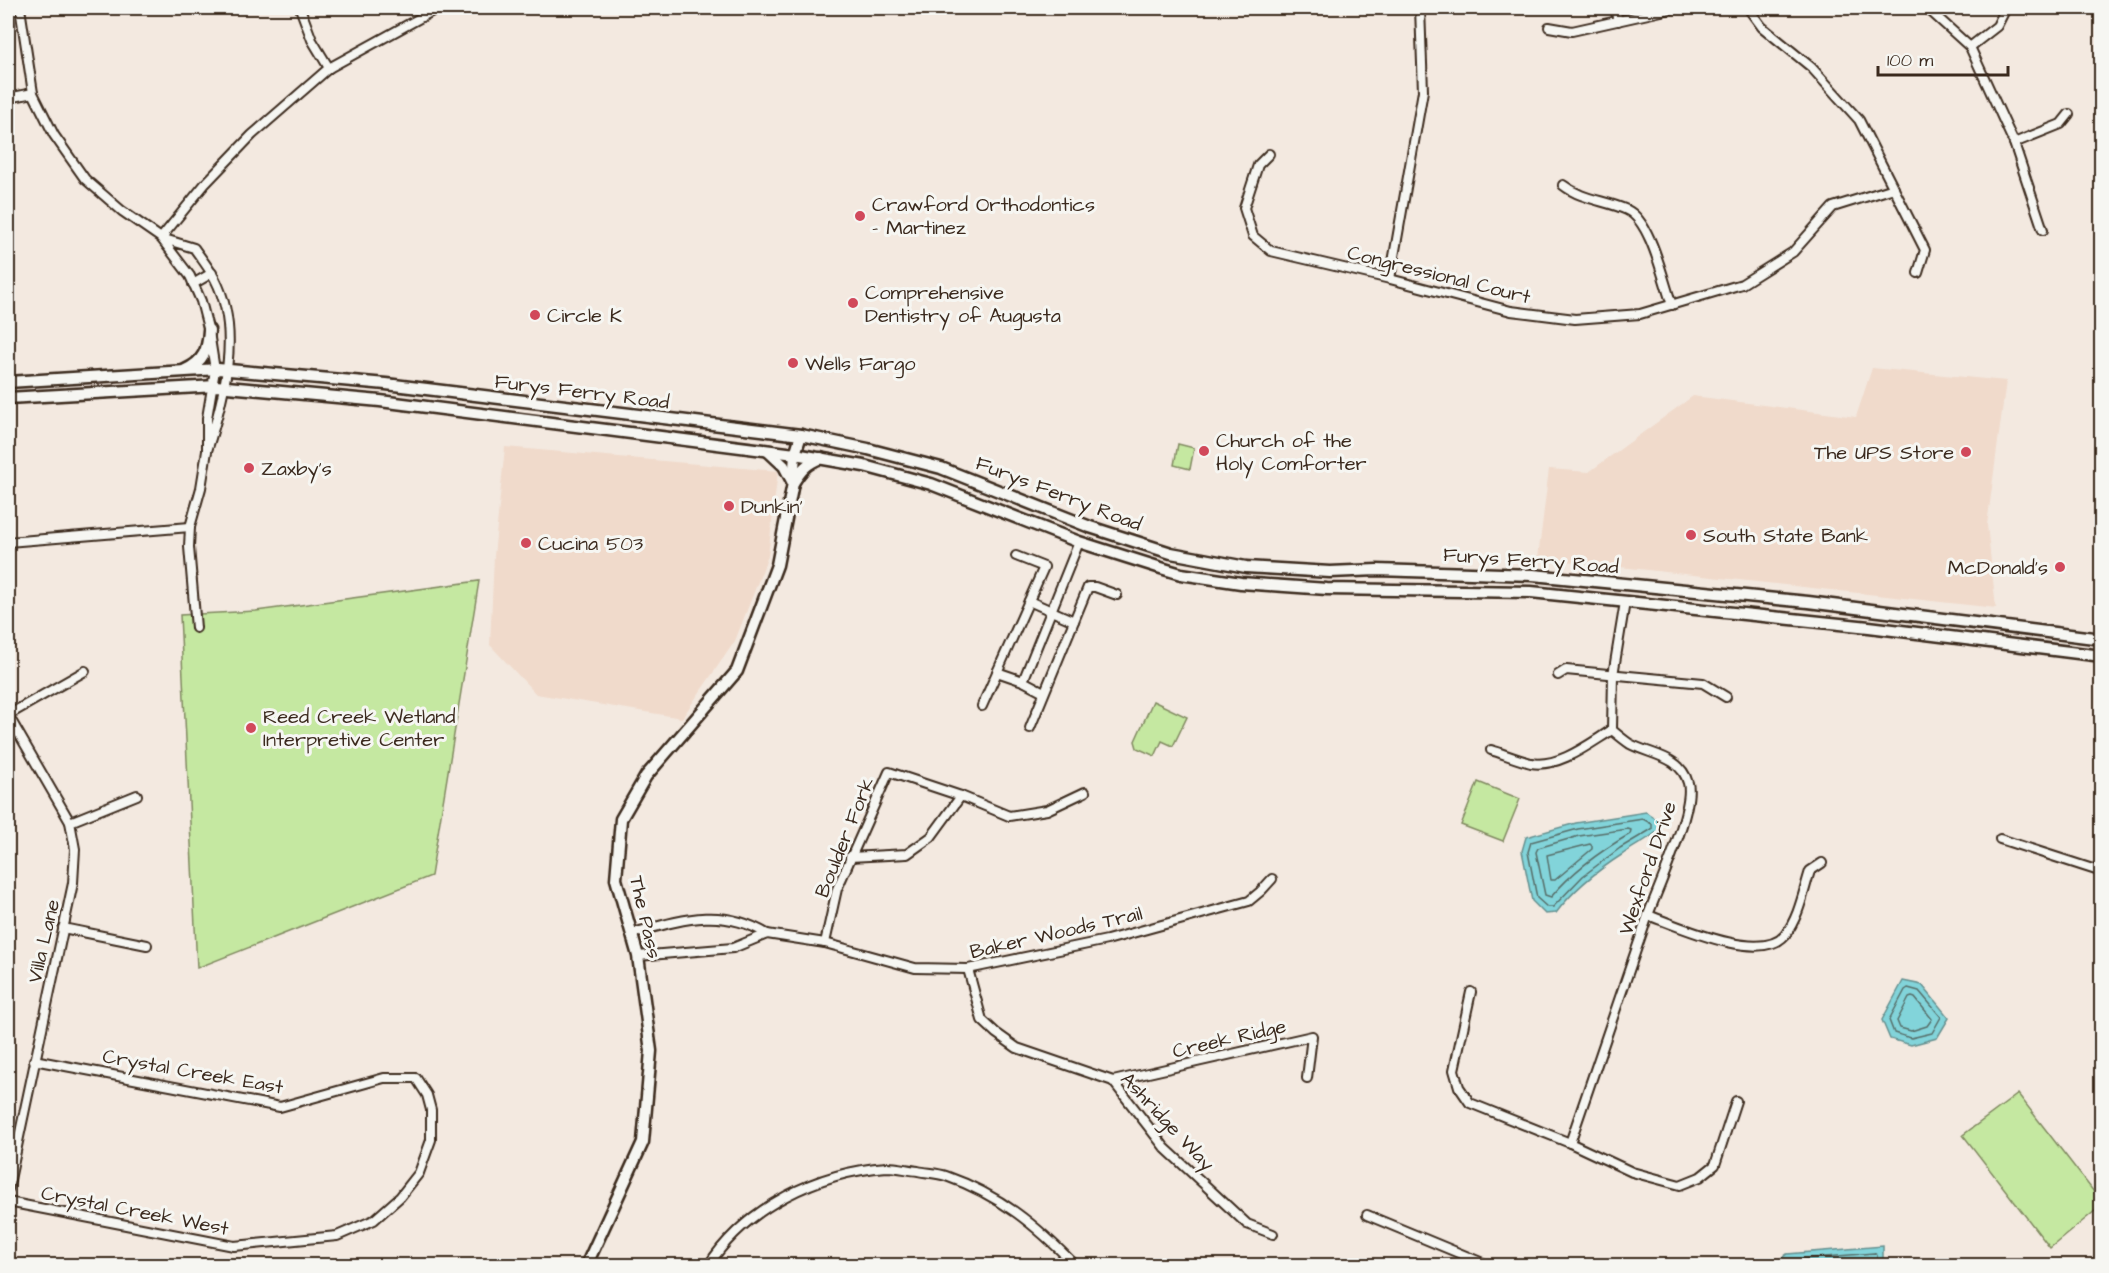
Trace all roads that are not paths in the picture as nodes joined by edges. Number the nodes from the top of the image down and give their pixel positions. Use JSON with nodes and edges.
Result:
{"nodes":[{"id":1,"x":20,"y":8,"type":"edge"},
{"id":2,"x":300,"y":8,"type":"edge"},
{"id":3,"x":438,"y":8,"type":"edge"},
{"id":4,"x":1420,"y":8,"type":"edge"},
{"id":5,"x":1615,"y":8,"type":"edge"},
{"id":6,"x":1675,"y":8,"type":"edge"},
{"id":7,"x":1749,"y":8,"type":"edge"},
{"id":8,"x":1927,"y":8,"type":"edge"},
{"id":9,"x":2006,"y":8,"type":"edge"},
{"id":10,"x":1618,"y":21,"type":"junction"},
{"id":11,"x":1549,"y":27,"type":"dead end"},
{"id":12,"x":1970,"y":47,"type":"junction"},
{"id":13,"x":329,"y":68,"type":"junction"},
{"id":14,"x":33,"y":93,"type":"junction"},
{"id":15,"x":8,"y":98,"type":"edge"},
{"id":16,"x":2069,"y":114,"type":"dead end"},
{"id":17,"x":2014,"y":143,"type":"junction"},
{"id":18,"x":1269,"y":154,"type":"dead end"},
{"id":19,"x":1563,"y":185,"type":"dead end"},
{"id":20,"x":1894,"y":188,"type":"junction"},
{"id":21,"x":2043,"y":230,"type":"dead end"},
{"id":22,"x":161,"y":238,"type":"junction"},
{"id":23,"x":212,"y":273,"type":"junction"},
{"id":24,"x":1918,"y":273,"type":"dead end"},
{"id":25,"x":1390,"y":279,"type":"junction"},
{"id":26,"x":194,"y":284,"type":"junction"},
{"id":27,"x":1672,"y":305,"type":"junction"},
{"id":28,"x":209,"y":330,"type":"junction"},
{"id":29,"x":221,"y":370,"type":"junction"},
{"id":30,"x":184,"y":371,"type":"junction"},
{"id":31,"x":8,"y":382,"type":"edge"},
{"id":32,"x":212,"y":387,"type":"junction"},
{"id":33,"x":223,"y":387,"type":"junction"},
{"id":34,"x":8,"y":398,"type":"edge"},
{"id":35,"x":508,"y":400,"type":"junction"},
{"id":36,"x":506,"y":417,"type":"junction"},
{"id":37,"x":801,"y":435,"type":"junction"},
{"id":38,"x":768,"y":450,"type":"junction"},
{"id":39,"x":207,"y":451,"type":"junction"},
{"id":40,"x":795,"y":454,"type":"junction"},
{"id":41,"x":821,"y":458,"type":"junction"},
{"id":42,"x":793,"y":483,"type":"junction"},
{"id":43,"x":190,"y":527,"type":"junction"},
{"id":44,"x":8,"y":542,"type":"edge"},
{"id":45,"x":1079,"y":542,"type":"junction"},
{"id":46,"x":1016,"y":556,"type":"dead end"},
{"id":47,"x":1117,"y":596,"type":"dead end"},
{"id":48,"x":1029,"y":601,"type":"junction"},
{"id":49,"x":1626,"y":602,"type":"junction"},
{"id":50,"x":1051,"y":610,"type":"junction"},
{"id":51,"x":1074,"y":621,"type":"junction"},
{"id":52,"x":196,"y":628,"type":"dead end"},
{"id":53,"x":2100,"y":638,"type":"edge"},
{"id":54,"x":2102,"y":656,"type":"edge"},
{"id":55,"x":85,"y":671,"type":"dead end"},
{"id":56,"x":997,"y":672,"type":"junction"},
{"id":57,"x":1558,"y":675,"type":"dead end"},
{"id":58,"x":1613,"y":675,"type":"junction"},
{"id":59,"x":1023,"y":681,"type":"junction"},
{"id":60,"x":1044,"y":692,"type":"junction"},
{"id":61,"x":1726,"y":697,"type":"dead end"},
{"id":62,"x":982,"y":706,"type":"dead end"},
{"id":63,"x":8,"y":715,"type":"edge"},
{"id":64,"x":1030,"y":728,"type":"dead end"},
{"id":65,"x":1612,"y":730,"type":"junction"},
{"id":66,"x":1491,"y":750,"type":"dead end"},
{"id":67,"x":1085,"y":792,"type":"dead end"},
{"id":68,"x":137,"y":795,"type":"dead end"},
{"id":69,"x":961,"y":796,"type":"junction"},
{"id":70,"x":70,"y":822,"type":"junction"},
{"id":71,"x":2000,"y":839,"type":"dead end"},
{"id":72,"x":850,"y":857,"type":"junction"},
{"id":73,"x":1822,"y":863,"type":"dead end"},
{"id":74,"x":2102,"y":872,"type":"edge"},
{"id":75,"x":1272,"y":879,"type":"dead end"},
{"id":76,"x":1648,"y":915,"type":"junction"},
{"id":77,"x":63,"y":928,"type":"junction"},
{"id":78,"x":633,"y":933,"type":"junction"},
{"id":79,"x":766,"y":934,"type":"junction"},
{"id":80,"x":825,"y":943,"type":"junction"},
{"id":81,"x":147,"y":945,"type":"dead end"},
{"id":82,"x":638,"y":956,"type":"junction"},
{"id":83,"x":968,"y":969,"type":"junction"},
{"id":84,"x":1471,"y":992,"type":"dead end"},
{"id":85,"x":34,"y":1060,"type":"junction"},
{"id":86,"x":1307,"y":1078,"type":"dead end"},
{"id":87,"x":1113,"y":1081,"type":"junction"},
{"id":88,"x":1736,"y":1101,"type":"dead end"},
{"id":89,"x":431,"y":1110,"type":"joint"},
{"id":90,"x":1570,"y":1143,"type":"junction"},
{"id":91,"x":8,"y":1189,"type":"edge"},
{"id":92,"x":8,"y":1202,"type":"edge"},
{"id":93,"x":1367,"y":1215,"type":"dead end"},
{"id":94,"x":1273,"y":1234,"type":"dead end"},
{"id":95,"x":590,"y":1264,"type":"edge"},
{"id":96,"x":708,"y":1266,"type":"edge"},
{"id":97,"x":1076,"y":1266,"type":"edge"},
{"id":98,"x":1490,"y":1266,"type":"edge"}],
"edges":[{"from":1,"to":14,"type":"street"},
{"from":2,"to":13,"type":"street"},
{"from":3,"to":13,"type":"street"},
{"from":4,"to":25,"type":"street"},
{"from":5,"to":10,"type":"street"},
{"from":6,"to":10,"type":"street"},
{"from":7,"to":20,"type":"street"},
{"from":8,"to":12,"type":"street"},
{"from":9,"to":12,"type":"street"},
{"from":10,"to":11,"type":"street"},
{"from":12,"to":17,"type":"street"},
{"from":13,"to":22,"type":"street"},
{"from":14,"to":15,"type":"street"},
{"from":14,"to":22,"type":"street"},
{"from":16,"to":17,"type":"street"},
{"from":17,"to":21,"type":"street"},
{"from":18,"to":25,"type":"street","name":"Congressional Court"},
{"from":19,"to":27,"type":"street"},
{"from":20,"to":24,"type":"street"},
{"from":20,"to":27,"type":"street","name":"Congressional Court"},
{"from":22,"to":23,"type":"street"},
{"from":22,"to":26,"type":"street"},
{"from":23,"to":26,"type":"street"},
{"from":23,"to":29,"type":"street"},
{"from":25,"to":27,"type":"street","name":"Congressional Court"},
{"from":26,"to":28,"type":"street"},
{"from":28,"to":29,"type":"street"},
{"from":28,"to":30,"type":"main road"},
{"from":29,"to":30,"type":"main road","name":"Furys Ferry Road"},
{"from":29,"to":32,"type":"street"},
{"from":29,"to":33,"type":"street"},
{"from":29,"to":35,"type":"main road","name":"Furys Ferry Road"},
{"from":30,"to":31,"type":"main road","name":"Furys Ferry Road"},
{"from":32,"to":33,"type":"main road","name":"Furys Ferry Road"},
{"from":32,"to":34,"type":"main road","name":"Furys Ferry Road"},
{"from":32,"to":39,"type":"street"},
{"from":33,"to":36,"type":"main road","name":"Furys Ferry Road"},
{"from":33,"to":39,"type":"street"},
{"from":35,"to":36,"type":"main road"},
{"from":35,"to":37,"type":"main road","name":"Furys Ferry Road"},
{"from":36,"to":38,"type":"main road","name":"Furys Ferry Road"},
{"from":37,"to":40,"type":"main road","name":"The Pass"},
{"from":37,"to":53,"type":"main road","name":"Furys Ferry Road"},
{"from":38,"to":40,"type":"main road","name":"Furys Ferry Road"},
{"from":38,"to":42,"type":"main road"},
{"from":39,"to":43,"type":"street"},
{"from":40,"to":41,"type":"main road","name":"Furys Ferry Road"},
{"from":40,"to":42,"type":"main road","name":"The Pass"},
{"from":41,"to":42,"type":"main road"},
{"from":41,"to":45,"type":"main road","name":"Furys Ferry Road"},
{"from":42,"to":78,"type":"main road","name":"The Pass"},
{"from":43,"to":44,"type":"street"},
{"from":43,"to":52,"type":"street"},
{"from":45,"to":49,"type":"main road","name":"Furys Ferry Road"},
{"from":45,"to":50,"type":"street"},
{"from":46,"to":48,"type":"street"},
{"from":47,"to":51,"type":"street"},
{"from":48,"to":50,"type":"street"},
{"from":48,"to":56,"type":"street"},
{"from":49,"to":54,"type":"main road","name":"Furys Ferry Road"},
{"from":49,"to":58,"type":"street"},
{"from":50,"to":51,"type":"street"},
{"from":50,"to":59,"type":"street"},
{"from":51,"to":60,"type":"street"},
{"from":55,"to":63,"type":"street"},
{"from":56,"to":59,"type":"street"},
{"from":56,"to":62,"type":"street"},
{"from":57,"to":58,"type":"street"},
{"from":58,"to":61,"type":"street"},
{"from":58,"to":65,"type":"street"},
{"from":59,"to":60,"type":"street"},
{"from":60,"to":64,"type":"street"},
{"from":63,"to":70,"type":"street","name":"Villa Lane"},
{"from":65,"to":66,"type":"street"},
{"from":65,"to":76,"type":"street","name":"Wexford Drive"},
{"from":67,"to":69,"type":"street","name":"Boulder Fork"},
{"from":68,"to":70,"type":"street"},
{"from":69,"to":72,"type":"street"},
{"from":69,"to":72,"type":"street","name":"Boulder Fork"},
{"from":70,"to":77,"type":"street","name":"Villa Lane"},
{"from":71,"to":74,"type":"street"},
{"from":72,"to":80,"type":"street","name":"Boulder Fork"},
{"from":73,"to":76,"type":"street"},
{"from":75,"to":83,"type":"street","name":"Baker Woods Trail"},
{"from":76,"to":90,"type":"street","name":"Wexford Drive"},
{"from":77,"to":81,"type":"street"},
{"from":77,"to":85,"type":"street","name":"Villa Lane"},
{"from":78,"to":79,"type":"street","name":"Baker Woods Trail"},
{"from":78,"to":82,"type":"main road","name":"The Pass"},
{"from":79,"to":80,"type":"street","name":"Baker Woods Trail"},
{"from":79,"to":82,"type":"street"},
{"from":80,"to":83,"type":"street","name":"Baker Woods Trail"},
{"from":82,"to":95,"type":"main road","name":"The Pass"},
{"from":83,"to":87,"type":"street","name":"Ashridge Way"},
{"from":84,"to":90,"type":"street"},
{"from":85,"to":89,"type":"street","name":"Crystal Creek East"},
{"from":85,"to":91,"type":"street","name":"Villa Lane"},
{"from":86,"to":87,"type":"street","name":"Creek Ridge"},
{"from":87,"to":94,"type":"street","name":"Ashridge Way"},
{"from":88,"to":90,"type":"street"},
{"from":89,"to":92,"type":"street","name":"Crystal Creek West"},
{"from":93,"to":98,"type":"street"},
{"from":96,"to":97,"type":"street"}]}
